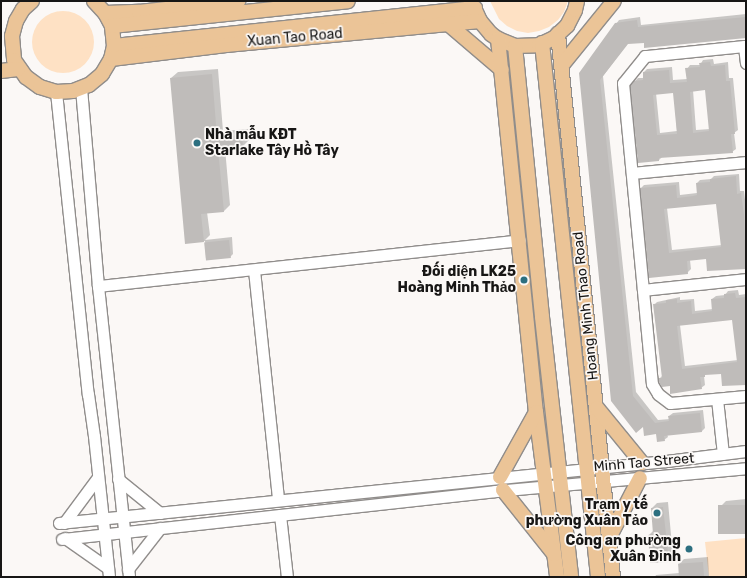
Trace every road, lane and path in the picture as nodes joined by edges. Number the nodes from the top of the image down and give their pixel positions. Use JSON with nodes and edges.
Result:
{"nodes":[{"id":1,"x":32,"y":1,"type":"edge"},
{"id":2,"x":94,"y":1,"type":"edge"},
{"id":3,"x":238,"y":1,"type":"edge"},
{"id":4,"x":348,"y":1,"type":"edge"},
{"id":5,"x":577,"y":1,"type":"edge"},
{"id":6,"x":614,"y":1,"type":"edge"},
{"id":7,"x":476,"y":10,"type":"edge"},
{"id":8,"x":106,"y":13,"type":"junction"},
{"id":9,"x":447,"y":24,"type":"junction"},
{"id":10,"x":112,"y":26,"type":"junction"},
{"id":11,"x":7,"y":31,"type":"edge"},
{"id":12,"x":558,"y":34,"type":"junction"},
{"id":13,"x":498,"y":39,"type":"junction"},
{"id":14,"x":542,"y":43,"type":"junction"},
{"id":15,"x":515,"y":46,"type":"junction"},
{"id":16,"x":112,"y":52,"type":"junction"},
{"id":17,"x":11,"y":61,"type":"edge"},
{"id":18,"x":746,"y":63,"type":"edge"},
{"id":19,"x":562,"y":65,"type":"junction"},
{"id":20,"x":1,"y":70,"type":"edge"},
{"id":21,"x":502,"y":70,"type":"junction"},
{"id":22,"x":81,"y":88,"type":"junction"},
{"id":23,"x":56,"y":92,"type":"junction"},
{"id":24,"x":746,"y":162,"type":"edge"},
{"id":25,"x":632,"y":173,"type":"junction"},
{"id":26,"x":520,"y":240,"type":"junction"},
{"id":27,"x":254,"y":270,"type":"junction"},
{"id":28,"x":746,"y":279,"type":"edge"},
{"id":29,"x":98,"y":286,"type":"junction"},
{"id":30,"x":643,"y":290,"type":"junction"},
{"id":31,"x":542,"y":317,"type":"junction"},
{"id":32,"x":528,"y":319,"type":"junction"},
{"id":33,"x":746,"y":396,"type":"edge"},
{"id":34,"x":717,"y":399,"type":"junction"},
{"id":35,"x":597,"y":408,"type":"junction"},
{"id":36,"x":581,"y":410,"type":"junction"},
{"id":37,"x":536,"y":412,"type":"junction"},
{"id":38,"x":746,"y":451,"type":"edge"},
{"id":39,"x":723,"y":454,"type":"junction"},
{"id":40,"x":642,"y":464,"type":"junction"},
{"id":41,"x":603,"y":467,"type":"junction"},
{"id":42,"x":746,"y":468,"type":"edge"},
{"id":43,"x":587,"y":469,"type":"junction"},
{"id":44,"x":560,"y":471,"type":"junction"},
{"id":45,"x":98,"y":477,"type":"junction"},
{"id":46,"x":640,"y":478,"type":"junction"},
{"id":47,"x":118,"y":479,"type":"junction"},
{"id":48,"x":545,"y":480,"type":"junction"},
{"id":49,"x":499,"y":486,"type":"junction"},
{"id":50,"x":278,"y":500,"type":"junction"},
{"id":51,"x":160,"y":513,"type":"junction"},
{"id":52,"x":280,"y":515,"type":"junction"},
{"id":53,"x":122,"y":516,"type":"junction"},
{"id":54,"x":103,"y":518,"type":"junction"},
{"id":55,"x":160,"y":528,"type":"junction"},
{"id":56,"x":124,"y":532,"type":"junction"},
{"id":57,"x":105,"y":534,"type":"junction"},
{"id":58,"x":610,"y":536,"type":"junction"},
{"id":59,"x":569,"y":552,"type":"junction"},
{"id":60,"x":554,"y":554,"type":"junction"},
{"id":61,"x":109,"y":573,"type":"edge"},
{"id":62,"x":128,"y":573,"type":"edge"},
{"id":63,"x":286,"y":577,"type":"edge"},
{"id":64,"x":556,"y":577,"type":"edge"},
{"id":65,"x":571,"y":577,"type":"edge"},
{"id":66,"x":598,"y":577,"type":"edge"},
{"id":67,"x":613,"y":577,"type":"edge"}],
"edges":[{"from":1,"to":11,"type":"main road"},
{"from":2,"to":8,"type":"main road"},
{"from":3,"to":8,"type":"main road"},
{"from":4,"to":10,"type":"main road"},
{"from":5,"to":12,"type":"main road"},
{"from":6,"to":19,"type":"main road"},
{"from":7,"to":9,"type":"main road","name":"Xuan Tao Road"},
{"from":7,"to":13,"type":"main road"},
{"from":7,"to":16,"type":"main road","name":"Xuan Tao Road"},
{"from":8,"to":10,"type":"main road"},
{"from":9,"to":16,"type":"main road","name":"Xuan Tao Road"},
{"from":9,"to":21,"type":"main road"},
{"from":10,"to":16,"type":"main road"},
{"from":11,"to":17,"type":"main road"},
{"from":12,"to":14,"type":"main road"},
{"from":12,"to":19,"type":"main road","name":"Hoang Minh Thao Road"},
{"from":13,"to":15,"type":"main road"},
{"from":13,"to":21,"type":"main road"},
{"from":14,"to":15,"type":"main road"},
{"from":14,"to":36,"type":"main road","name":"Hoang Minh Thao Road"},
{"from":15,"to":31,"type":"main road"},
{"from":16,"to":22,"type":"main road"},
{"from":17,"to":20,"type":"main road"},
{"from":17,"to":23,"type":"main road"},
{"from":18,"to":25,"type":"street"},
{"from":19,"to":35,"type":"main road","name":"Hoang Minh Thao Road"},
{"from":21,"to":26,"type":"main road"},
{"from":22,"to":23,"type":"main road"},
{"from":22,"to":29,"type":"street"},
{"from":23,"to":45,"type":"street"},
{"from":24,"to":25,"type":"street"},
{"from":25,"to":30,"type":"street"},
{"from":26,"to":27,"type":"street"},
{"from":26,"to":32,"type":"main road"},
{"from":27,"to":29,"type":"street"},
{"from":27,"to":50,"type":"street"},
{"from":28,"to":30,"type":"street"},
{"from":29,"to":47,"type":"street"},
{"from":30,"to":34,"type":"street"},
{"from":31,"to":32,"type":"main road"},
{"from":31,"to":44,"type":"main road"},
{"from":32,"to":37,"type":"main road"},
{"from":33,"to":34,"type":"street"},
{"from":34,"to":39,"type":"street"},
{"from":35,"to":36,"type":"main road"},
{"from":35,"to":40,"type":"main road"},
{"from":35,"to":41,"type":"main road","name":"Hoang Minh Thao Road"},
{"from":36,"to":43,"type":"main road","name":"Hoang Minh Thao Road"},
{"from":37,"to":48,"type":"main road"},
{"from":37,"to":49,"type":"main road"},
{"from":38,"to":39,"type":"street","name":"Minh Tao Street"},
{"from":39,"to":40,"type":"street","name":"Minh Tao Street"},
{"from":40,"to":41,"type":"street","name":"Minh Tao Street"},
{"from":41,"to":43,"type":"street","name":"Minh Tao Street"},
{"from":41,"to":58,"type":"main road","name":"Hoang Minh Thao Road"},
{"from":42,"to":46,"type":"street","name":"Minh Tao Street"},
{"from":43,"to":44,"type":"street","name":"Minh Tao Street"},
{"from":43,"to":66,"type":"main road","name":"Hoang Minh Thao Road"},
{"from":44,"to":48,"type":"street","name":"Minh Tao Street"},
{"from":44,"to":59,"type":"main road"},
{"from":45,"to":54,"type":"street"},
{"from":45,"to":54,"type":"street"},
{"from":46,"to":48,"type":"street","name":"Minh Tao Street"},
{"from":46,"to":58,"type":"main road"},
{"from":47,"to":51,"type":"street"},
{"from":47,"to":53,"type":"street"},
{"from":48,"to":49,"type":"street"},
{"from":48,"to":60,"type":"main road"},
{"from":49,"to":50,"type":"street"},
{"from":49,"to":52,"type":"street"},
{"from":49,"to":60,"type":"main road"},
{"from":50,"to":51,"type":"street"},
{"from":51,"to":53,"type":"street"},
{"from":52,"to":55,"type":"street"},
{"from":52,"to":63,"type":"street"},
{"from":53,"to":54,"type":"street"},
{"from":53,"to":56,"type":"street"},
{"from":54,"to":57,"type":"street"},
{"from":55,"to":56,"type":"street"},
{"from":55,"to":62,"type":"street"},
{"from":56,"to":57,"type":"street"},
{"from":56,"to":62,"type":"street"},
{"from":57,"to":61,"type":"street"},
{"from":57,"to":61,"type":"street"},
{"from":58,"to":67,"type":"main road","name":"Hoang Minh Thao Road"},
{"from":59,"to":60,"type":"main road"},
{"from":59,"to":65,"type":"main road"},
{"from":60,"to":64,"type":"main road"}]}
